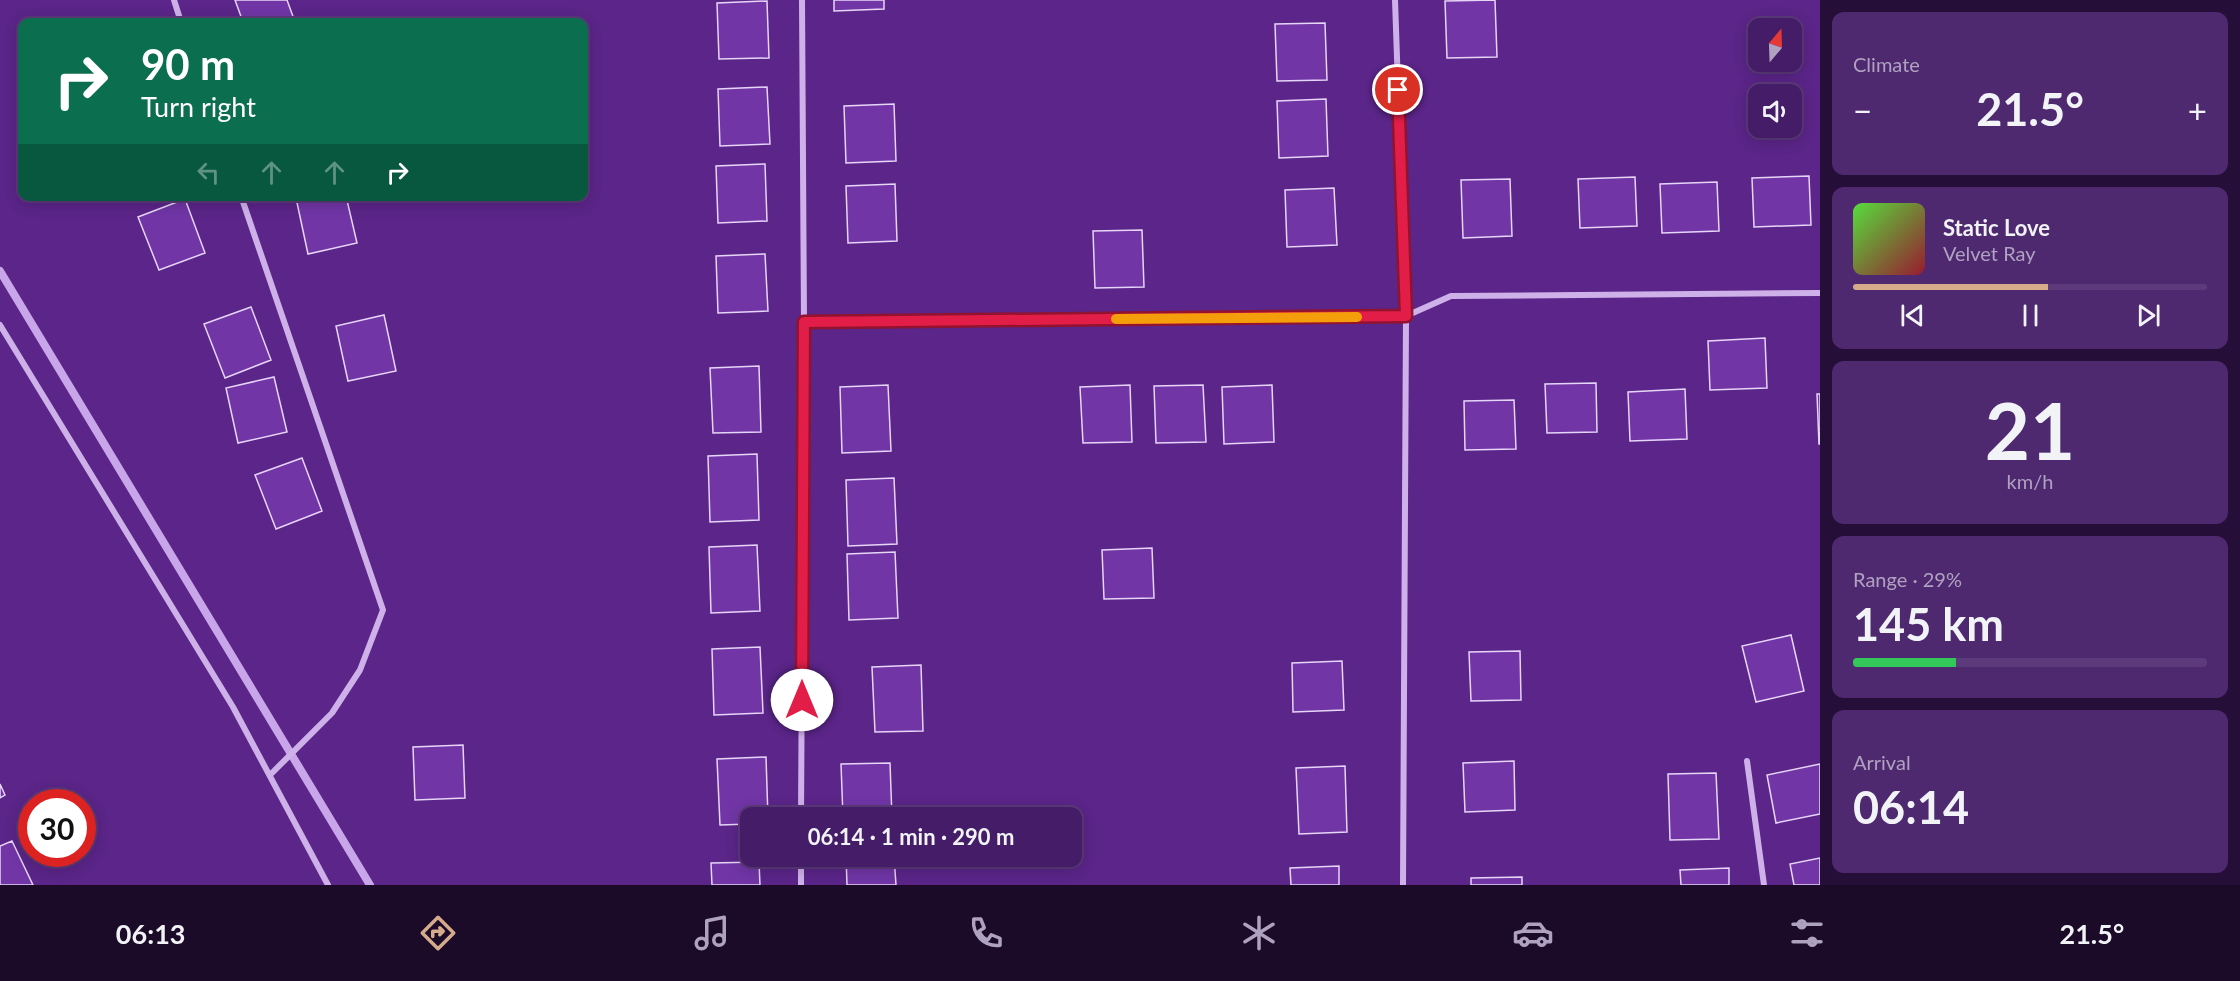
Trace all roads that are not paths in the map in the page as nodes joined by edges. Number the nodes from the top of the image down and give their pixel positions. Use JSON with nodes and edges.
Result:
{"nodes":[{"id":1,"x":174,"y":0,"type":"edge"},
{"id":2,"x":802,"y":0,"type":"edge"},
{"id":3,"x":1395,"y":0,"type":"edge"},
{"id":4,"x":180,"y":18,"type":"edge"},
{"id":5,"x":243,"y":201,"type":"edge"},
{"id":6,"x":1820,"y":293,"type":"edge"},
{"id":7,"x":1406,"y":316,"type":"junction"},
{"id":8,"x":804,"y":322,"type":"junction"},
{"id":9,"x":0,"y":325,"type":"edge"},
{"id":10,"x":1747,"y":761,"type":"dead end"},
{"id":11,"x":270,"y":775,"type":"junction"},
{"id":12,"x":801,"y":807,"type":"edge"},
{"id":13,"x":801,"y":867,"type":"edge"},
{"id":14,"x":328,"y":885,"type":"edge"},
{"id":15,"x":801,"y":885,"type":"edge"},
{"id":16,"x":1403,"y":885,"type":"edge"},
{"id":17,"x":1764,"y":885,"type":"edge"}],
"edges":[{"from":1,"to":4,"type":"street"},
{"from":2,"to":8,"type":"street"},
{"from":3,"to":7,"type":"street"},
{"from":5,"to":11,"type":"street"},
{"from":6,"to":7,"type":"street"},
{"from":7,"to":8,"type":"street"},
{"from":7,"to":16,"type":"street"},
{"from":8,"to":12,"type":"street"},
{"from":9,"to":11,"type":"street"},
{"from":10,"to":17,"type":"street"},
{"from":11,"to":14,"type":"street"},
{"from":13,"to":15,"type":"street"}]}
